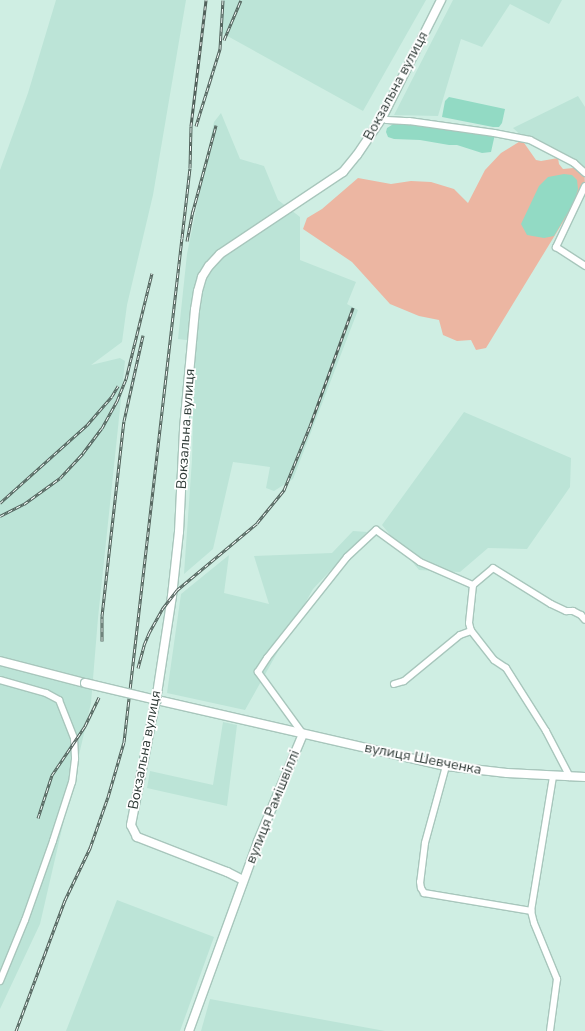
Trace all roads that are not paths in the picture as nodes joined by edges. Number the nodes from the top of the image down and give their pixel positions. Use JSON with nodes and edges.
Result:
{"nodes":[{"id":1,"x":441,"y":0,"type":"edge"},
{"id":2,"x":382,"y":118,"type":"junction"},
{"id":3,"x":585,"y":172,"type":"edge"},
{"id":4,"x":585,"y":186,"type":"edge"},
{"id":5,"x":585,"y":266,"type":"edge"},
{"id":6,"x":473,"y":585,"type":"junction"},
{"id":7,"x":585,"y":620,"type":"edge"},
{"id":8,"x":471,"y":631,"type":"junction"},
{"id":9,"x":0,"y":661,"type":"edge"},
{"id":10,"x":0,"y":680,"type":"edge"},
{"id":11,"x":394,"y":684,"type":"dead end"},
{"id":12,"x":303,"y":734,"type":"junction"},
{"id":13,"x":446,"y":766,"type":"junction"},
{"id":14,"x":553,"y":776,"type":"junction"},
{"id":15,"x":570,"y":776,"type":"junction"},
{"id":16,"x":585,"y":777,"type":"edge"},
{"id":17,"x":243,"y":880,"type":"junction"},
{"id":18,"x":531,"y":911,"type":"junction"},
{"id":19,"x":0,"y":981,"type":"edge"},
{"id":20,"x":189,"y":1031,"type":"edge"},
{"id":21,"x":550,"y":1031,"type":"edge"}],
"edges":[{"from":1,"to":2,"type":"main road","name":"Вокзальна вулиця"},
{"from":2,"to":3,"type":"street"},
{"from":2,"to":17,"type":"main road","name":"Вокзальна вулиця"},
{"from":4,"to":5,"type":"street"},
{"from":6,"to":7,"type":"street"},
{"from":6,"to":8,"type":"street"},
{"from":6,"to":12,"type":"street"},
{"from":8,"to":11,"type":"street"},
{"from":8,"to":15,"type":"street"},
{"from":9,"to":12,"type":"main road","name":"вулиця Шевченка","bridge":true},
{"from":10,"to":19,"type":"street"},
{"from":12,"to":13,"type":"main road","name":"вулиця Шевченка"},
{"from":12,"to":17,"type":"main road","name":"вулиця Рамішвіллі"},
{"from":13,"to":14,"type":"main road","name":"вулиця Шевченка"},
{"from":13,"to":18,"type":"street"},
{"from":14,"to":15,"type":"main road","name":"вулиця Шевченка"},
{"from":14,"to":18,"type":"street"},
{"from":15,"to":16,"type":"main road","name":"вулиця Шевченка"},
{"from":17,"to":20,"type":"main road","name":"вулиця Рамішвіллі"},
{"from":18,"to":21,"type":"street"}]}
